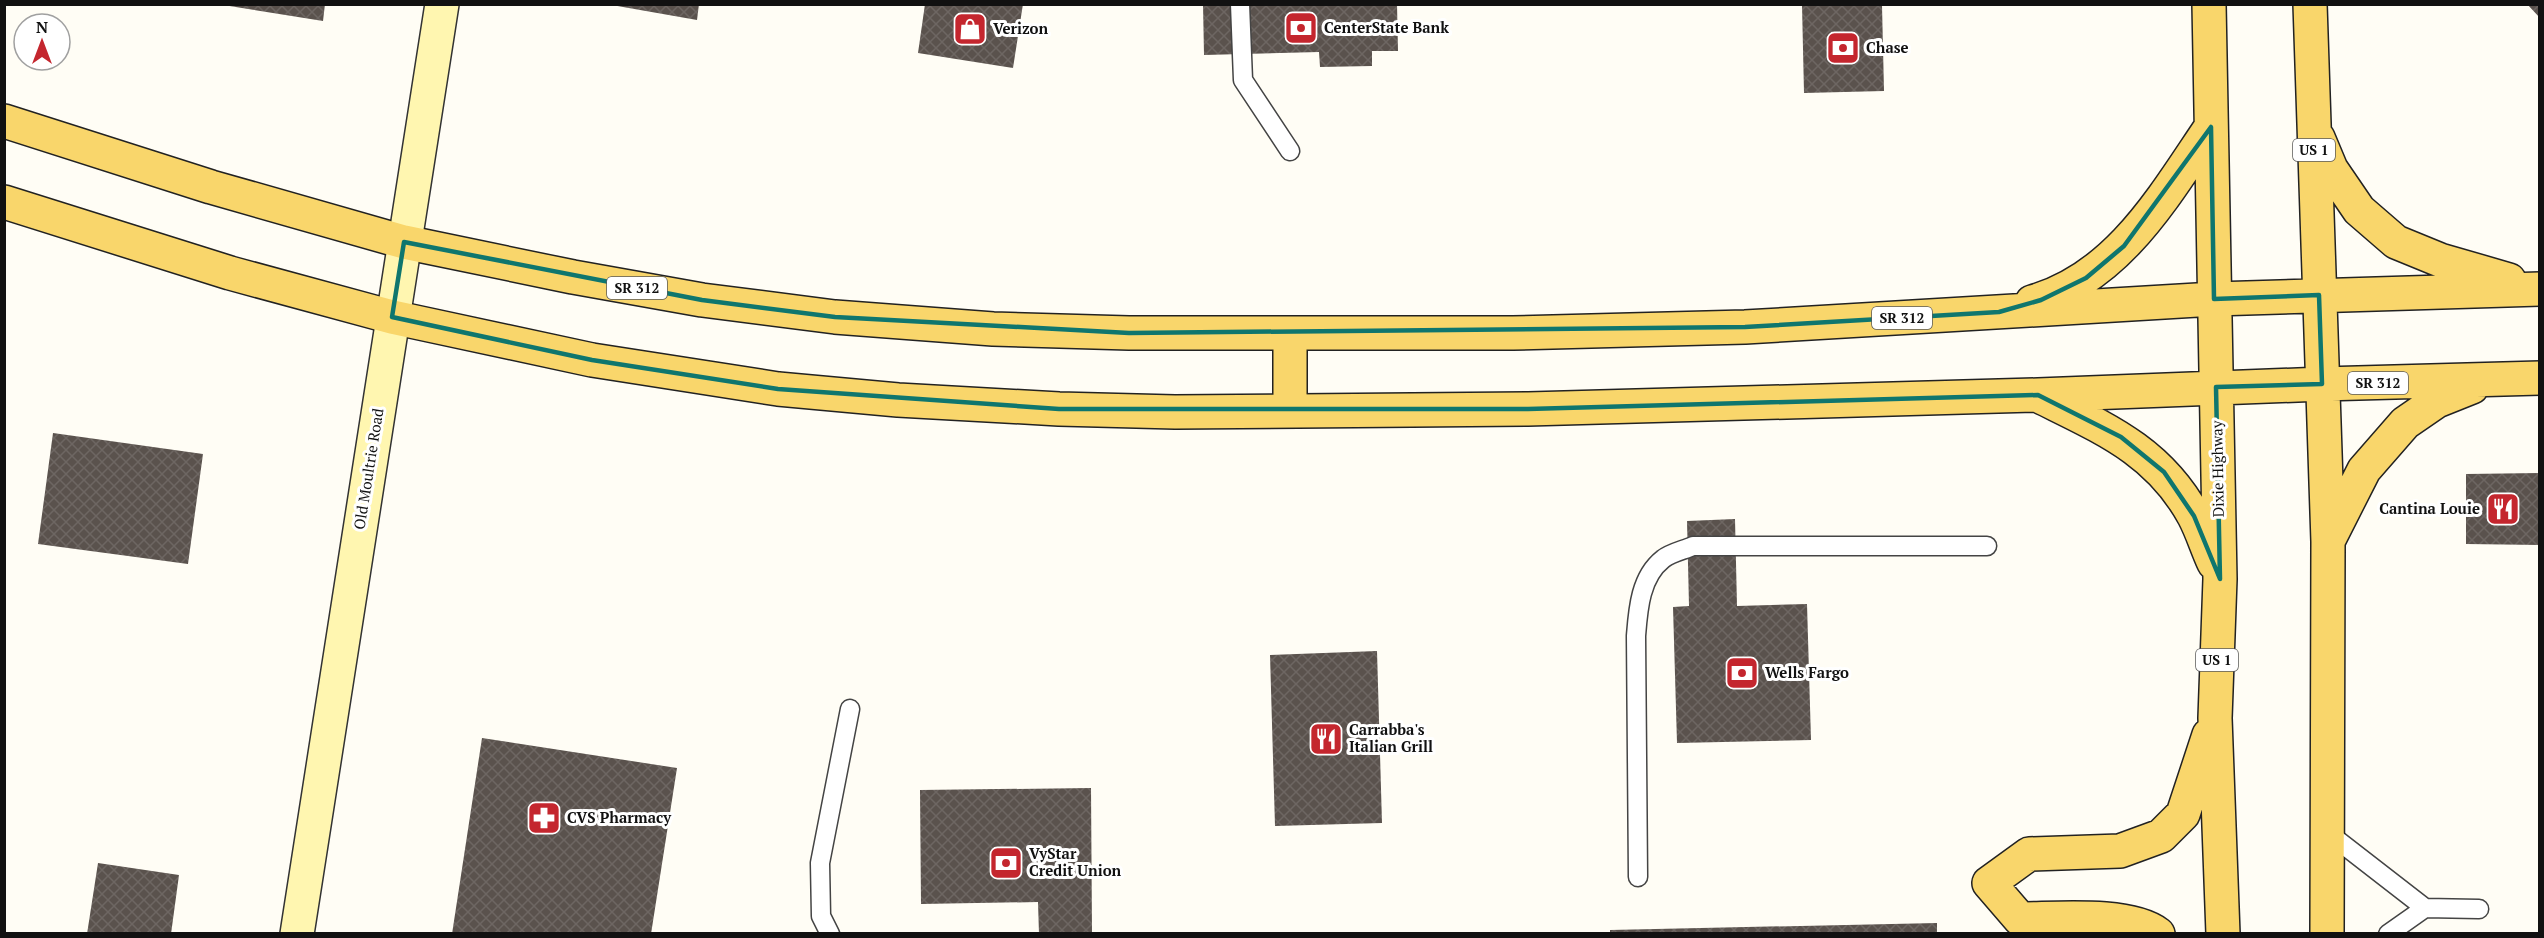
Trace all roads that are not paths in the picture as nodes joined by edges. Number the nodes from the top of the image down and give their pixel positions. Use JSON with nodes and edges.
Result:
{"nodes":[{"id":1,"x":442,"y":4,"type":"edge"},
{"id":2,"x":1240,"y":4,"type":"edge"},
{"id":3,"x":2209,"y":4,"type":"edge"},
{"id":4,"x":2310,"y":4,"type":"edge"},
{"id":5,"x":4,"y":121,"type":"edge"},
{"id":6,"x":2313,"y":126,"type":"junction"},
{"id":7,"x":2211,"y":127,"type":"junction"},
{"id":8,"x":1290,"y":151,"type":"dead end"},
{"id":9,"x":4,"y":202,"type":"edge"},
{"id":10,"x":404,"y":242,"type":"junction"},
{"id":11,"x":2540,"y":288,"type":"edge"},
{"id":12,"x":2319,"y":295,"type":"junction"},
{"id":13,"x":2214,"y":299,"type":"junction"},
{"id":14,"x":1999,"y":312,"type":"junction"},
{"id":15,"x":392,"y":317,"type":"junction"},
{"id":16,"x":1290,"y":333,"type":"junction"},
{"id":17,"x":2540,"y":378,"type":"edge"},
{"id":18,"x":2485,"y":381,"type":"junction"},
{"id":19,"x":2322,"y":384,"type":"junction"},
{"id":20,"x":2216,"y":387,"type":"junction"},
{"id":21,"x":2038,"y":395,"type":"junction"},
{"id":22,"x":1290,"y":411,"type":"junction"},
{"id":23,"x":2328,"y":542,"type":"junction"},
{"id":24,"x":1987,"y":546,"type":"dead end"},
{"id":25,"x":2220,"y":579,"type":"junction"},
{"id":26,"x":850,"y":709,"type":"dead end"},
{"id":27,"x":2215,"y":718,"type":"junction"},
{"id":28,"x":2327,"y":832,"type":"junction"},
{"id":29,"x":1638,"y":877,"type":"dead end"},
{"id":30,"x":2425,"y":908,"type":"junction"},
{"id":31,"x":2479,"y":909,"type":"dead end"},
{"id":32,"x":297,"y":933,"type":"edge"},
{"id":33,"x":830,"y":933,"type":"edge"},
{"id":34,"x":2158,"y":933,"type":"edge"},
{"id":35,"x":2223,"y":933,"type":"edge"},
{"id":36,"x":2327,"y":933,"type":"edge"},
{"id":37,"x":2388,"y":933,"type":"edge"}],
"edges":[{"from":1,"to":10,"type":"main road","name":"Old Moultrie Road"},
{"from":2,"to":8,"type":"lane"},
{"from":3,"to":7,"type":"main road","name":"Dixie Highway","number":"US 1"},
{"from":4,"to":6,"type":"main road","number":"US 1"},
{"from":5,"to":10,"type":"main road","number":"SR 312"},
{"from":6,"to":11,"type":"main road"},
{"from":6,"to":12,"type":"main road","number":"US 1"},
{"from":7,"to":13,"type":"main road","name":"Dixie Highway","number":"US 1"},
{"from":7,"to":14,"type":"main road"},
{"from":9,"to":15,"type":"main road","number":"SR 312"},
{"from":10,"to":15,"type":"main road","name":"Old Moultrie Road"},
{"from":10,"to":16,"type":"main road","number":"SR 312"},
{"from":11,"to":12,"type":"main road","number":"SR 312"},
{"from":12,"to":13,"type":"main road","number":"SR 312"},
{"from":12,"to":19,"type":"main road","number":"US 1"},
{"from":13,"to":14,"type":"main road","number":"SR 312"},
{"from":13,"to":20,"type":"main road","name":"Dixie Highway","number":"US 1"},
{"from":14,"to":16,"type":"main road","number":"SR 312"},
{"from":15,"to":22,"type":"main road","number":"SR 312"},
{"from":15,"to":32,"type":"main road","name":"Old Moultrie Road"},
{"from":16,"to":22,"type":"main road"},
{"from":17,"to":18,"type":"main road","number":"SR 312"},
{"from":18,"to":19,"type":"main road","number":"SR 312"},
{"from":18,"to":23,"type":"main road"},
{"from":19,"to":20,"type":"main road","number":"SR 312"},
{"from":19,"to":23,"type":"main road","number":"US 1"},
{"from":20,"to":21,"type":"main road","number":"SR 312"},
{"from":20,"to":25,"type":"main road","name":"Dixie Highway","number":"US 1"},
{"from":21,"to":22,"type":"main road","number":"SR 312"},
{"from":21,"to":25,"type":"main road"},
{"from":23,"to":28,"type":"main road","number":"US 1"},
{"from":24,"to":29,"type":"lane"},
{"from":25,"to":27,"type":"main road","name":"Dixie Highway","number":"US 1"},
{"from":26,"to":33,"type":"lane"},
{"from":27,"to":34,"type":"main road"},
{"from":27,"to":35,"type":"main road","name":"Dixie Highway","number":"US 1"},
{"from":28,"to":30,"type":"lane"},
{"from":28,"to":36,"type":"main road","number":"US 1"},
{"from":30,"to":31,"type":"lane"},
{"from":30,"to":37,"type":"lane"}]}
